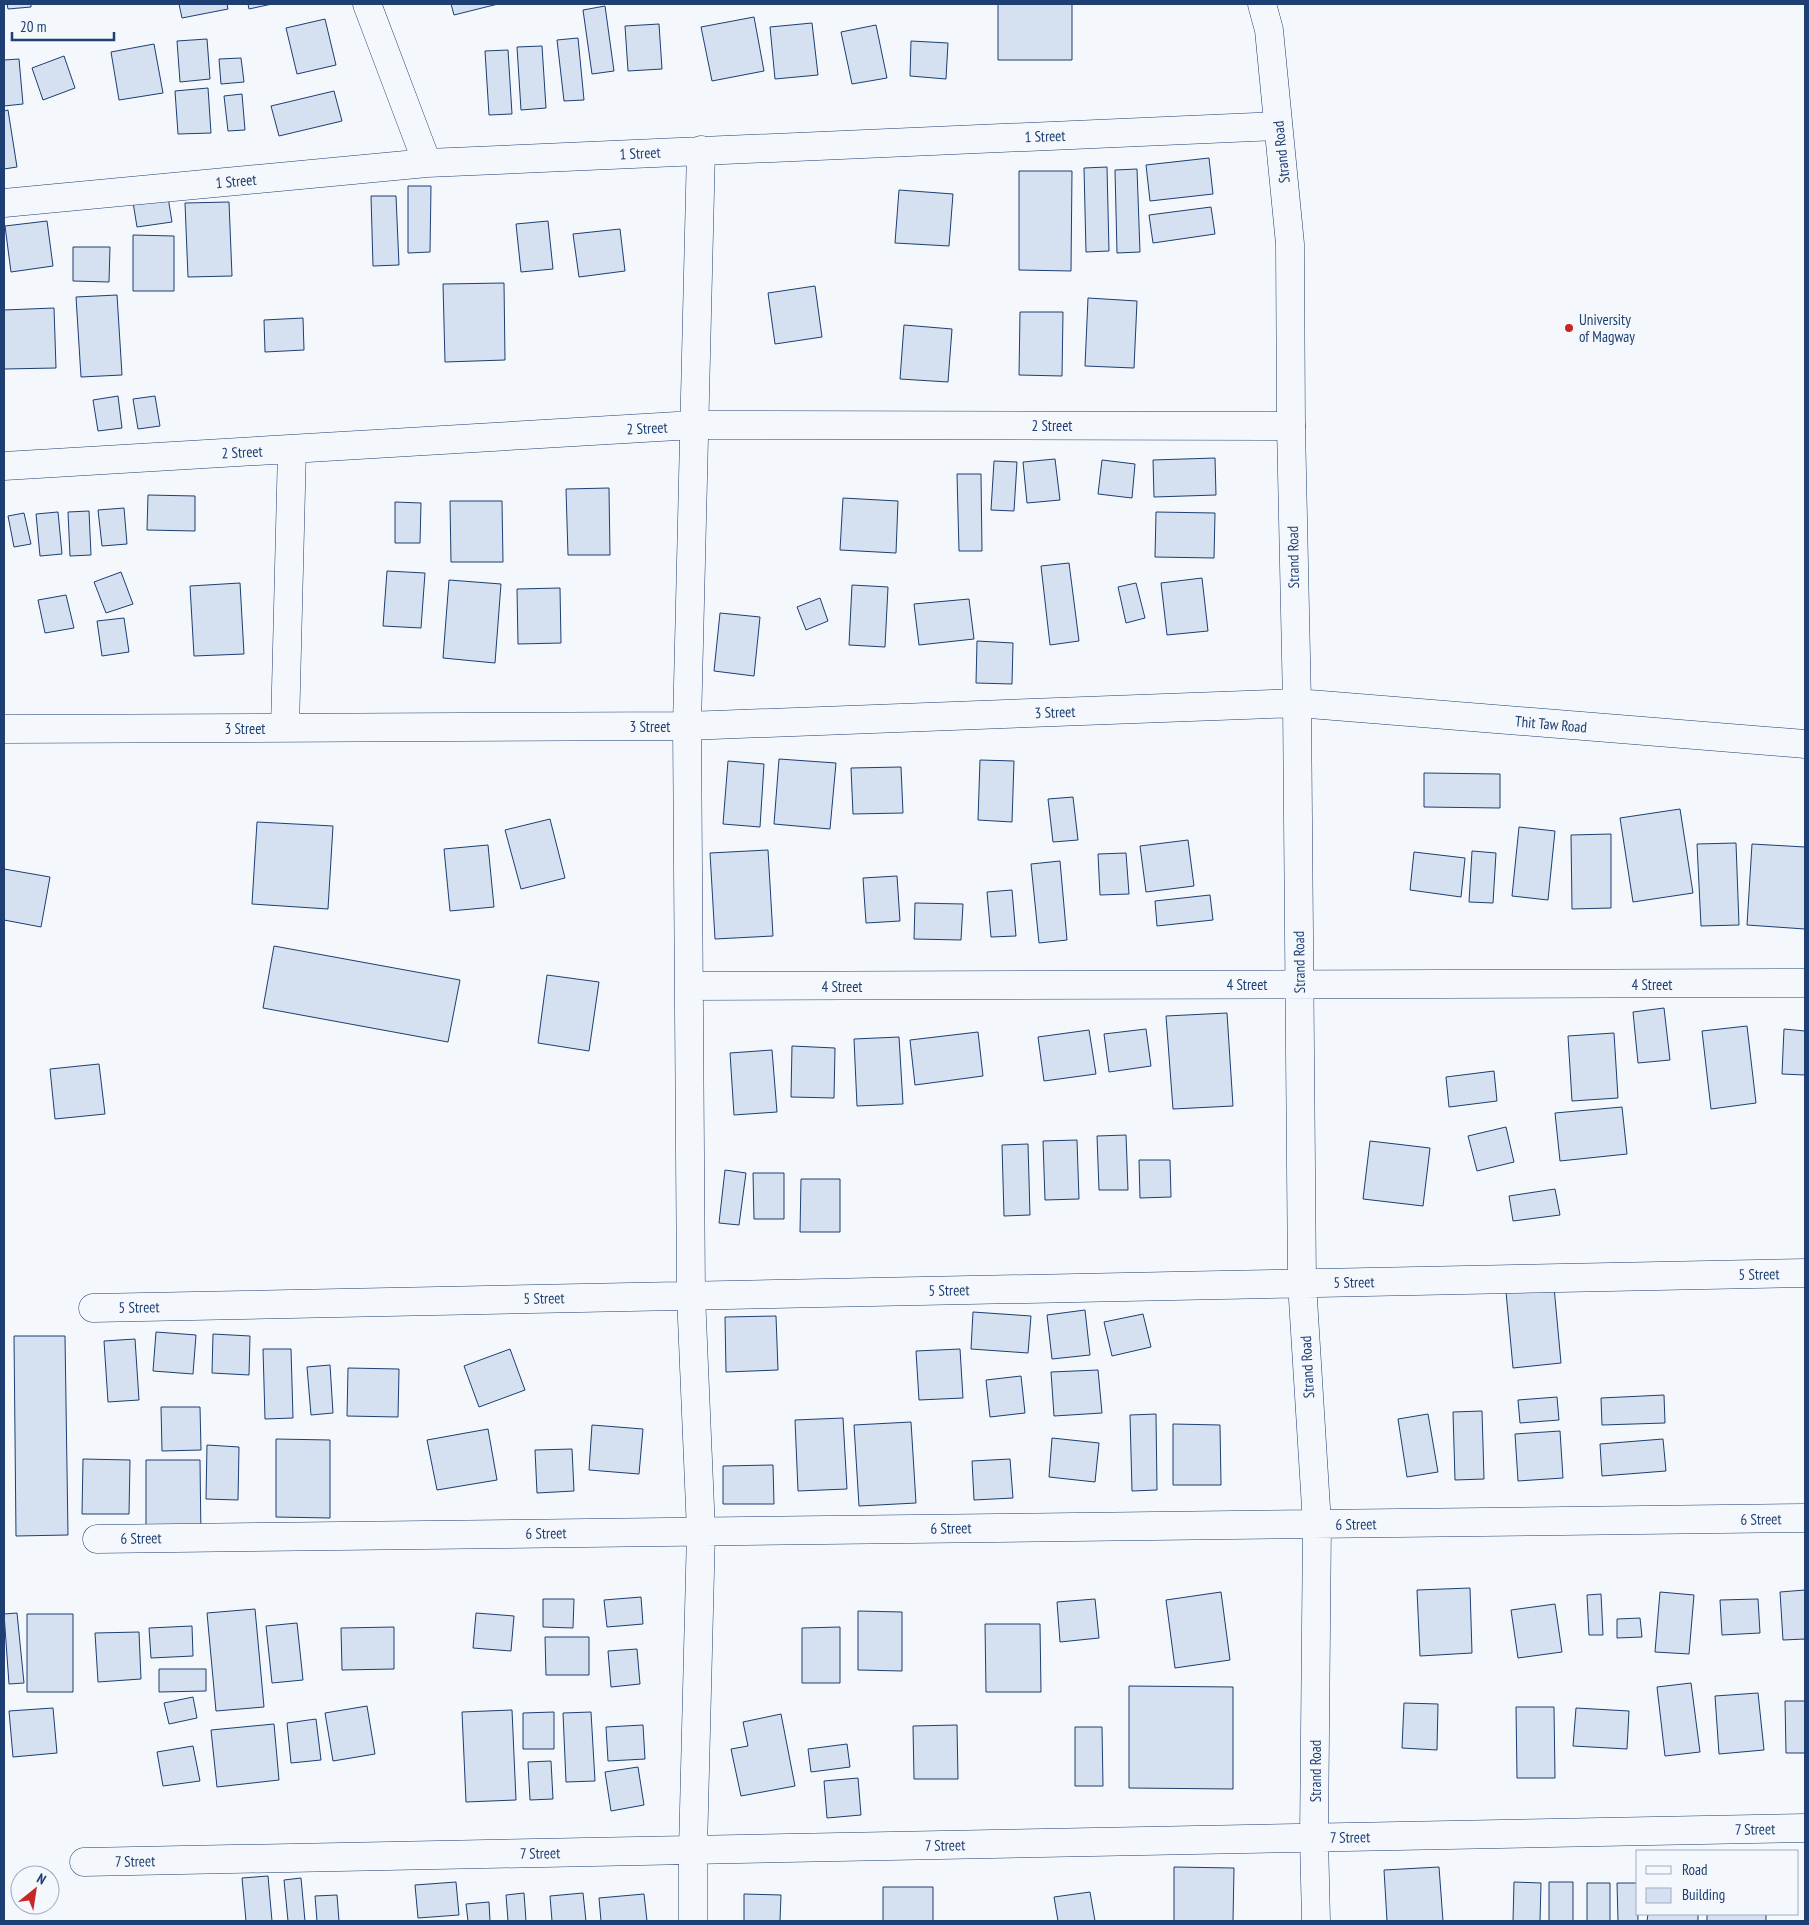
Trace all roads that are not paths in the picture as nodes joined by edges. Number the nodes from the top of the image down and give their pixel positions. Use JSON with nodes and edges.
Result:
{"nodes":[{"id":1,"x":367,"y":4,"type":"edge"},
{"id":2,"x":1262,"y":4,"type":"edge"},
{"id":3,"x":1278,"y":126,"type":"junction"},
{"id":4,"x":701,"y":150,"type":"junction"},
{"id":5,"x":427,"y":163,"type":"junction"},
{"id":6,"x":4,"y":203,"type":"edge"},
{"id":7,"x":694,"y":425,"type":"junction"},
{"id":8,"x":1291,"y":426,"type":"junction"},
{"id":9,"x":292,"y":449,"type":"junction"},
{"id":10,"x":4,"y":466,"type":"edge"},
{"id":11,"x":1297,"y":703,"type":"junction"},
{"id":12,"x":687,"y":726,"type":"junction"},
{"id":13,"x":285,"y":728,"type":"junction"},
{"id":14,"x":4,"y":729,"type":"edge"},
{"id":15,"x":1805,"y":744,"type":"edge"},
{"id":16,"x":1805,"y":983,"type":"edge"},
{"id":17,"x":1299,"y":984,"type":"junction"},
{"id":18,"x":689,"y":986,"type":"junction"},
{"id":19,"x":1805,"y":1273,"type":"edge"},
{"id":20,"x":1302,"y":1283,"type":"junction"},
{"id":21,"x":691,"y":1295,"type":"junction"},
{"id":22,"x":93,"y":1308,"type":"dead end"},
{"id":23,"x":1805,"y":1518,"type":"edge"},
{"id":24,"x":1317,"y":1524,"type":"junction"},
{"id":25,"x":701,"y":1532,"type":"junction"},
{"id":26,"x":97,"y":1539,"type":"dead end"},
{"id":27,"x":1805,"y":1828,"type":"edge"},
{"id":28,"x":1314,"y":1838,"type":"junction"},
{"id":29,"x":693,"y":1850,"type":"junction"},
{"id":30,"x":84,"y":1862,"type":"dead end"},
{"id":31,"x":693,"y":1921,"type":"edge"},
{"id":32,"x":1316,"y":1921,"type":"edge"}],
"edges":[{"from":1,"to":5,"type":"street"},
{"from":2,"to":3,"type":"street","name":"Strand Road"},
{"from":3,"to":4,"type":"street","name":"1 Street"},
{"from":3,"to":8,"type":"street","name":"Strand Road"},
{"from":4,"to":5,"type":"street","name":"1 Street"},
{"from":4,"to":7,"type":"street"},
{"from":5,"to":6,"type":"street","name":"1 Street"},
{"from":7,"to":8,"type":"street","name":"2 Street"},
{"from":7,"to":9,"type":"street","name":"2 Street"},
{"from":7,"to":12,"type":"street"},
{"from":8,"to":11,"type":"street","name":"Strand Road"},
{"from":9,"to":10,"type":"street","name":"2 Street"},
{"from":9,"to":13,"type":"street"},
{"from":11,"to":12,"type":"street","name":"3 Street"},
{"from":11,"to":15,"type":"street","name":"Thit Taw Road"},
{"from":11,"to":17,"type":"street","name":"Strand Road"},
{"from":12,"to":13,"type":"street","name":"3 Street"},
{"from":12,"to":18,"type":"street"},
{"from":13,"to":14,"type":"street","name":"3 Street"},
{"from":16,"to":17,"type":"street","name":"4 Street"},
{"from":17,"to":18,"type":"street","name":"4 Street"},
{"from":17,"to":20,"type":"street","name":"Strand Road"},
{"from":18,"to":21,"type":"street"},
{"from":19,"to":20,"type":"street","name":"5 Street"},
{"from":20,"to":21,"type":"street","name":"5 Street"},
{"from":20,"to":24,"type":"street","name":"Strand Road"},
{"from":21,"to":22,"type":"street","name":"5 Street"},
{"from":21,"to":25,"type":"street"},
{"from":23,"to":24,"type":"street","name":"6 Street"},
{"from":24,"to":25,"type":"street","name":"6 Street"},
{"from":24,"to":28,"type":"street","name":"Strand Road"},
{"from":25,"to":26,"type":"street","name":"6 Street"},
{"from":25,"to":29,"type":"street"},
{"from":27,"to":28,"type":"street","name":"7 Street"},
{"from":28,"to":29,"type":"street","name":"7 Street"},
{"from":28,"to":32,"type":"street","name":"Strand Road"},
{"from":29,"to":30,"type":"street","name":"7 Street"},
{"from":29,"to":31,"type":"street"}]}
